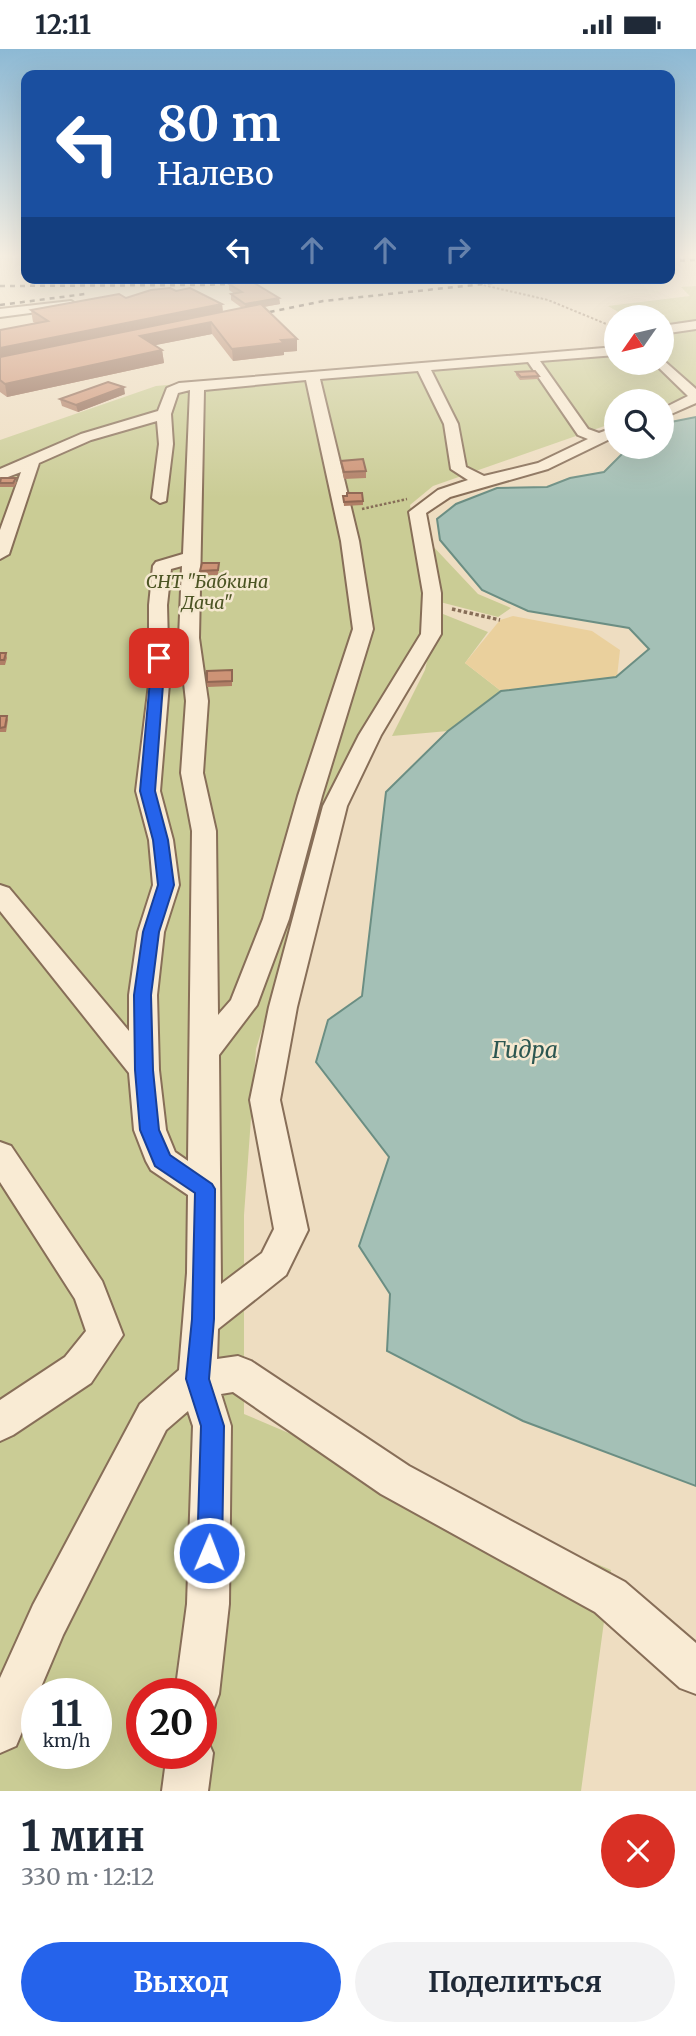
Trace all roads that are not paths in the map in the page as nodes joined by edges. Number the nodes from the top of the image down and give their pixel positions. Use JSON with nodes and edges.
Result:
{"nodes":[{"id":1,"x":604,"y":344,"type":"edge"},
{"id":2,"x":604,"y":345,"type":"edge"},
{"id":3,"x":530,"y":356,"type":"junction"},
{"id":4,"x":422,"y":367,"type":"junction"},
{"id":5,"x":314,"y":370,"type":"junction"},
{"id":6,"x":673,"y":375,"type":"edge"},
{"id":7,"x":203,"y":384,"type":"junction"},
{"id":8,"x":696,"y":397,"type":"edge"},
{"id":9,"x":674,"y":408,"type":"edge"},
{"id":10,"x":164,"y":414,"type":"junction"},
{"id":11,"x":604,"y":435,"type":"edge"},
{"id":12,"x":604,"y":437,"type":"edge"},
{"id":13,"x":33,"y":460,"type":"junction"},
{"id":14,"x":0,"y":475,"type":"edge"},
{"id":15,"x":484,"y":482,"type":"junction"},
{"id":16,"x":160,"y":498,"type":"dead end"},
{"id":17,"x":0,"y":554,"type":"edge"},
{"id":18,"x":193,"y":557,"type":"junction"},
{"id":19,"x":0,"y":894,"type":"edge"},
{"id":20,"x":205,"y":1051,"type":"junction"},
{"id":21,"x":144,"y":1070,"type":"junction"},
{"id":22,"x":0,"y":1155,"type":"edge"},
{"id":23,"x":205,"y":1189,"type":"junction"},
{"id":24,"x":203,"y":1319,"type":"junction"},
{"id":25,"x":198,"y":1379,"type":"junction"},
{"id":26,"x":0,"y":1422,"type":"edge"},
{"id":27,"x":696,"y":1672,"type":"edge"},
{"id":28,"x":199,"y":1678,"type":"edge"},
{"id":29,"x":0,"y":1730,"type":"edge"},
{"id":30,"x":188,"y":1769,"type":"edge"},
{"id":31,"x":185,"y":1791,"type":"edge"}],
"edges":[{"from":1,"to":5,"type":"street"},
{"from":2,"to":3,"type":"street"},
{"from":3,"to":4,"type":"street"},
{"from":3,"to":11,"type":"street"},
{"from":4,"to":5,"type":"street"},
{"from":4,"to":15,"type":"street"},
{"from":5,"to":7,"type":"street"},
{"from":5,"to":20,"type":"street"},
{"from":6,"to":8,"type":"street"},
{"from":7,"to":10,"type":"street"},
{"from":7,"to":18,"type":"street"},
{"from":8,"to":9,"type":"street"},
{"from":10,"to":13,"type":"street"},
{"from":10,"to":16,"type":"street"},
{"from":12,"to":15,"type":"street"},
{"from":13,"to":14,"type":"street"},
{"from":13,"to":17,"type":"street"},
{"from":15,"to":24,"type":"street"},
{"from":18,"to":20,"type":"street"},
{"from":18,"to":21,"type":"street"},
{"from":19,"to":21,"type":"street"},
{"from":20,"to":23,"type":"street"},
{"from":21,"to":23,"type":"street"},
{"from":22,"to":26,"type":"street"},
{"from":23,"to":24,"type":"street"},
{"from":24,"to":25,"type":"street"},
{"from":25,"to":27,"type":"street"},
{"from":25,"to":28,"type":"street"},
{"from":25,"to":29,"type":"street"},
{"from":30,"to":31,"type":"street"}]}
